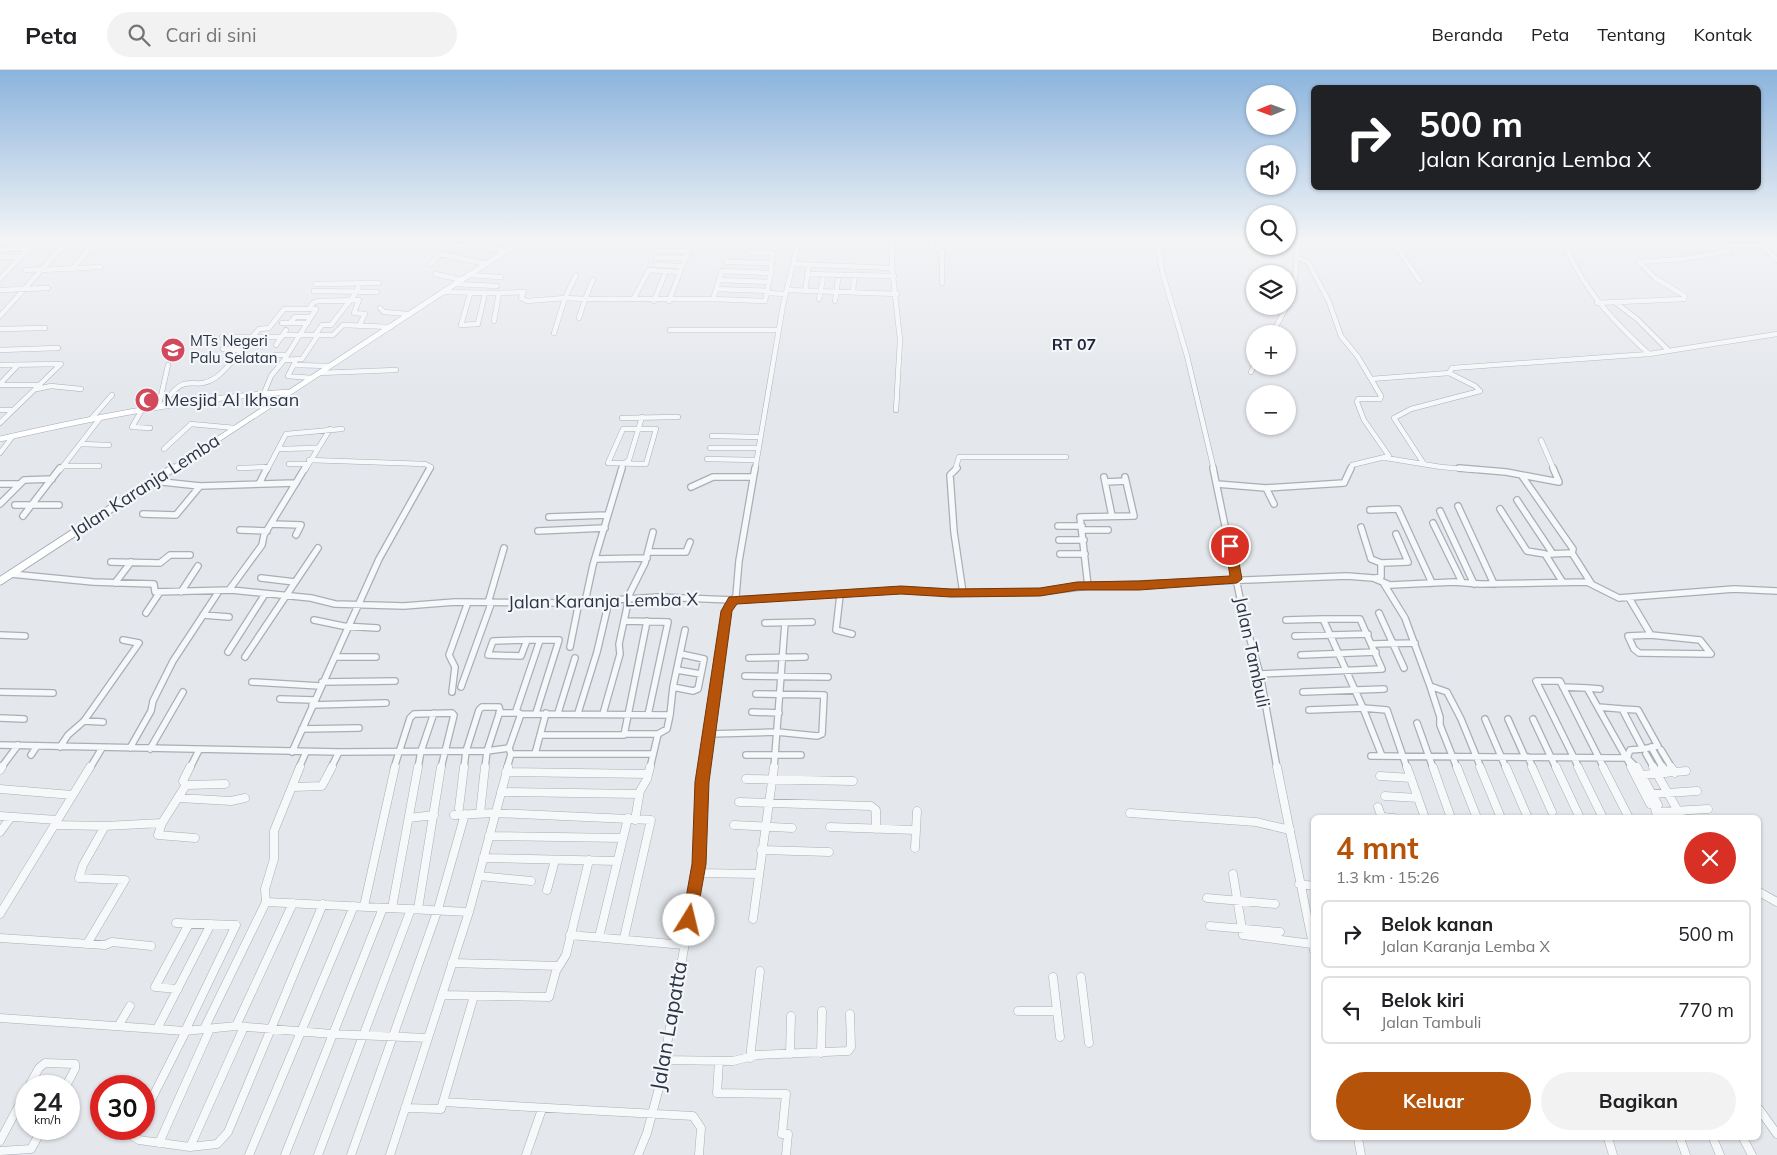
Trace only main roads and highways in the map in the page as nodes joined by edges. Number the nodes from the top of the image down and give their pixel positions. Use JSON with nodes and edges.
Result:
{"nodes":[{"id":1,"x":448,"y":290,"type":"edge"},
{"id":2,"x":278,"y":395,"type":"junction"},
{"id":3,"x":0,"y":439,"type":"edge"},
{"id":4,"x":4,"y":577,"type":"edge"}],
"edges":[{"from":1,"to":2,"type":"main road","name":"Jalan Karanja Lemba"},
{"from":2,"to":3,"type":"main road"},
{"from":2,"to":4,"type":"main road","name":"Jalan Karanja Lemba"}]}
